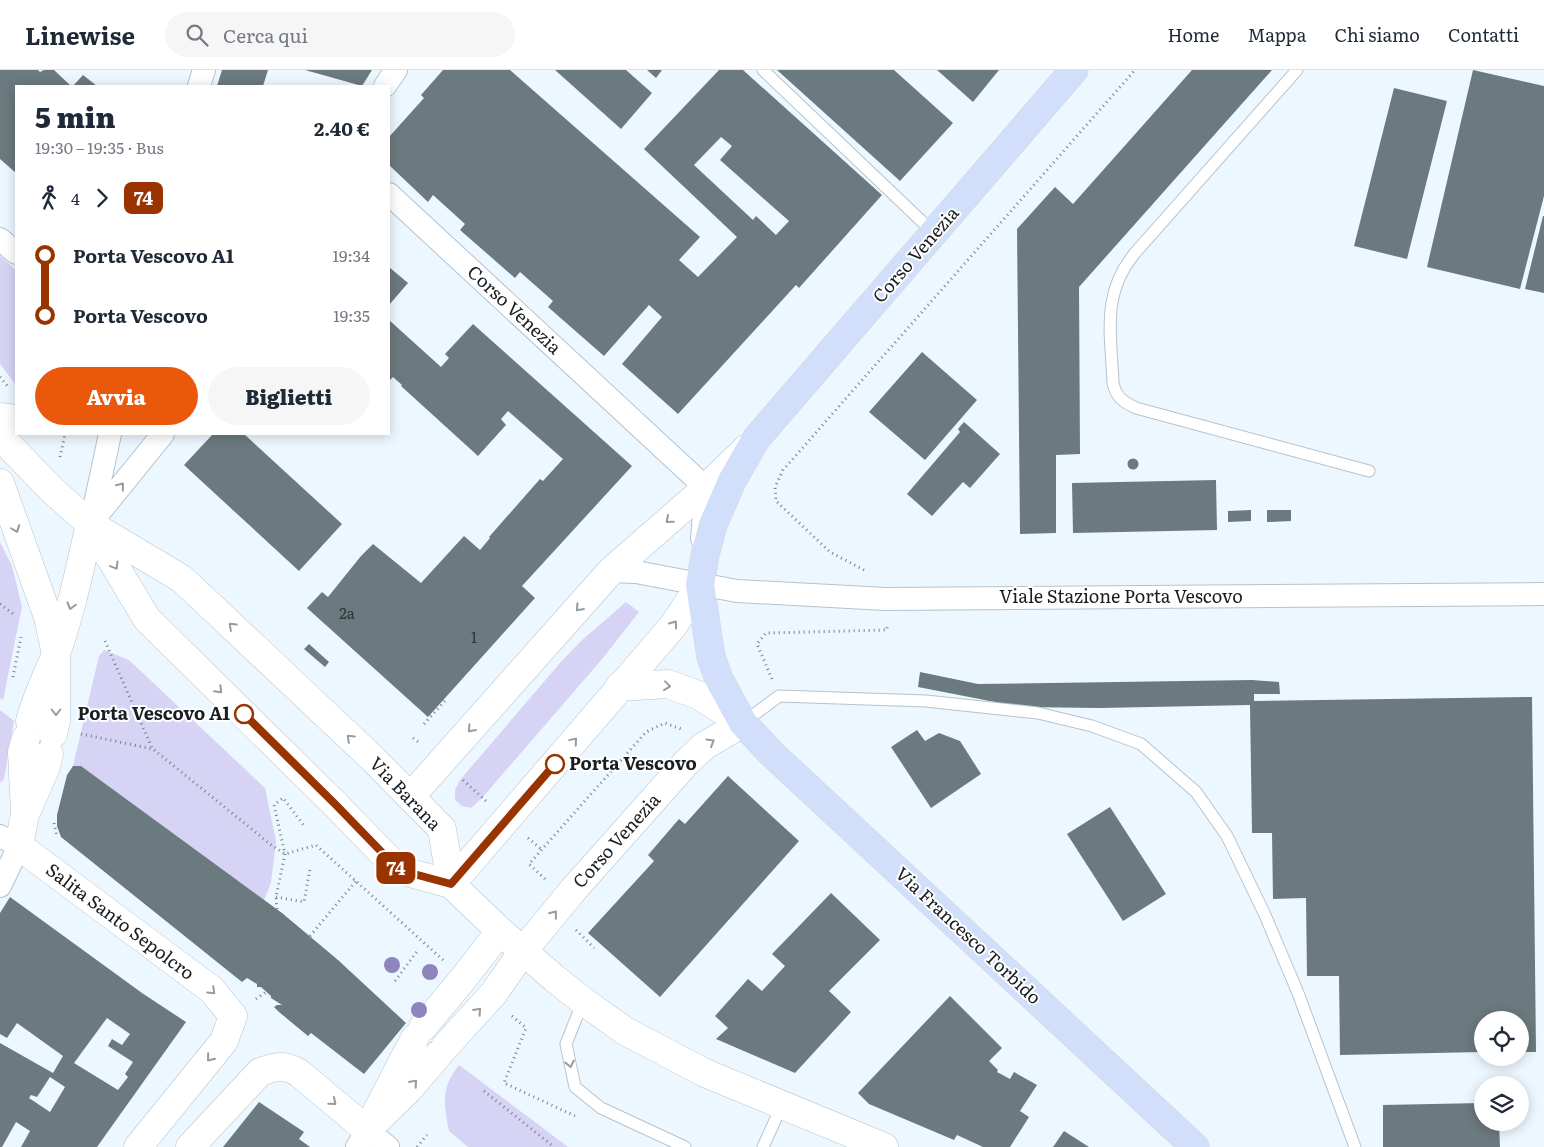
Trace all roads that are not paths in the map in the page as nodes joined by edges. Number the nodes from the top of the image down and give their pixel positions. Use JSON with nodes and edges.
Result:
{"nodes":[{"id":1,"x":204,"y":70,"type":"edge"},
{"id":2,"x":396,"y":70,"type":"edge"},
{"id":3,"x":763,"y":70,"type":"edge"},
{"id":4,"x":1074,"y":70,"type":"edge"},
{"id":5,"x":1297,"y":70,"type":"edge"},
{"id":6,"x":199,"y":85,"type":"edge"},
{"id":7,"x":387,"y":85,"type":"edge"},
{"id":8,"x":390,"y":195,"type":"edge"},
{"id":9,"x":934,"y":234,"type":"junction"},
{"id":10,"x":0,"y":238,"type":"edge"},
{"id":11,"x":15,"y":252,"type":"edge"},
{"id":12,"x":0,"y":416,"type":"edge"},
{"id":13,"x":15,"y":419,"type":"edge"},
{"id":14,"x":110,"y":435,"type":"edge"},
{"id":15,"x":162,"y":435,"type":"edge"},
{"id":16,"x":0,"y":436,"type":"edge"},
{"id":17,"x":756,"y":439,"type":"junction"},
{"id":18,"x":1369,"y":471,"type":"dead end"},
{"id":19,"x":0,"y":483,"type":"edge"},
{"id":20,"x":706,"y":488,"type":"junction"},
{"id":21,"x":90,"y":524,"type":"junction"},
{"id":22,"x":611,"y":571,"type":"junction"},
{"id":23,"x":700,"y":585,"type":"junction"},
{"id":24,"x":1544,"y":594,"type":"edge"},
{"id":25,"x":56,"y":654,"type":"junction"},
{"id":26,"x":619,"y":688,"type":"junction"},
{"id":27,"x":743,"y":723,"type":"junction"},
{"id":28,"x":410,"y":796,"type":"junction"},
{"id":29,"x":9,"y":841,"type":"edge"},
{"id":30,"x":451,"y":884,"type":"junction"},
{"id":31,"x":0,"y":886,"type":"edge"},
{"id":32,"x":500,"y":931,"type":"junction"},
{"id":33,"x":524,"y":952,"type":"junction"},
{"id":34,"x":583,"y":1001,"type":"junction"},
{"id":35,"x":782,"y":1105,"type":"junction"},
{"id":36,"x":371,"y":1141,"type":"edge"},
{"id":37,"x":138,"y":1147,"type":"edge"},
{"id":38,"x":190,"y":1147,"type":"edge"},
{"id":39,"x":686,"y":1147,"type":"edge"},
{"id":40,"x":763,"y":1147,"type":"edge"},
{"id":41,"x":884,"y":1147,"type":"edge"},
{"id":42,"x":1195,"y":1147,"type":"edge"},
{"id":43,"x":1355,"y":1147,"type":"edge"}],
"edges":[{"from":1,"to":6,"type":"street"},
{"from":2,"to":7,"type":"street"},
{"from":3,"to":9,"type":"lane"},
{"from":4,"to":9,"type":"main road","name":"Corso Venezia"},
{"from":5,"to":18,"type":"lane"},
{"from":8,"to":20,"type":"street","name":"Corso Venezia"},
{"from":9,"to":17,"type":"main road","name":"Corso Venezia"},
{"from":10,"to":11,"type":"street"},
{"from":12,"to":13,"type":"main road"},
{"from":14,"to":21,"type":"street"},
{"from":21,"to":15,"type":"street","one_way":true},
{"from":16,"to":21,"type":"main road","name":"Via Barana"},
{"from":17,"to":20,"type":"main road","name":"Corso Venezia"},
{"from":17,"to":23,"type":"main road","name":"Corso Venezia"},
{"from":19,"to":25,"type":"main road","one_way":true},
{"from":20,"to":22,"type":"main road","name":"Corso Venezia","one_way":true},
{"from":20,"to":23,"type":"street","name":"Corso Venezia"},
{"from":21,"to":25,"type":"main road","one_way":true},
{"from":28,"to":21,"type":"main road","name":"Via Barana","one_way":true},
{"from":21,"to":30,"type":"main road","name":"Via Barana","one_way":true},
{"from":22,"to":23,"type":"street"},
{"from":22,"to":28,"type":"main road","name":"Corso Venezia","one_way":true},
{"from":23,"to":24,"type":"street","name":"Viale Stazione Porta Vescovo"},
{"from":26,"to":23,"type":"main road","name":"Corso Venezia","one_way":true},
{"from":23,"to":27,"type":"main road","name":"Via Francesco Torbido"},
{"from":25,"to":29,"type":"main road"},
{"from":26,"to":27,"type":"main road","name":"Via Francesco Torbido","one_way":true},
{"from":30,"to":26,"type":"main road","name":"Corso Venezia","one_way":true},
{"from":33,"to":27,"type":"main road","name":"Corso Venezia","one_way":true},
{"from":27,"to":42,"type":"main road","name":"Via Francesco Torbido"},
{"from":27,"to":43,"type":"lane"},
{"from":28,"to":30,"type":"main road","name":"Via Barana"},
{"from":29,"to":31,"type":"street"},
{"from":29,"to":37,"type":"main road","name":"Salita Santo Sepolcro","one_way":true},
{"from":30,"to":32,"type":"main road"},
{"from":32,"to":33,"type":"main road"},
{"from":32,"to":36,"type":"main road"},
{"from":33,"to":34,"type":"main road"},
{"from":36,"to":33,"type":"main road","name":"Corso Venezia","one_way":true},
{"from":34,"to":35,"type":"main road"},
{"from":34,"to":39,"type":"lane","one_way":true},
{"from":35,"to":40,"type":"lane"},
{"from":35,"to":41,"type":"main road"},
{"from":38,"to":36,"type":"main road","one_way":true}]}
